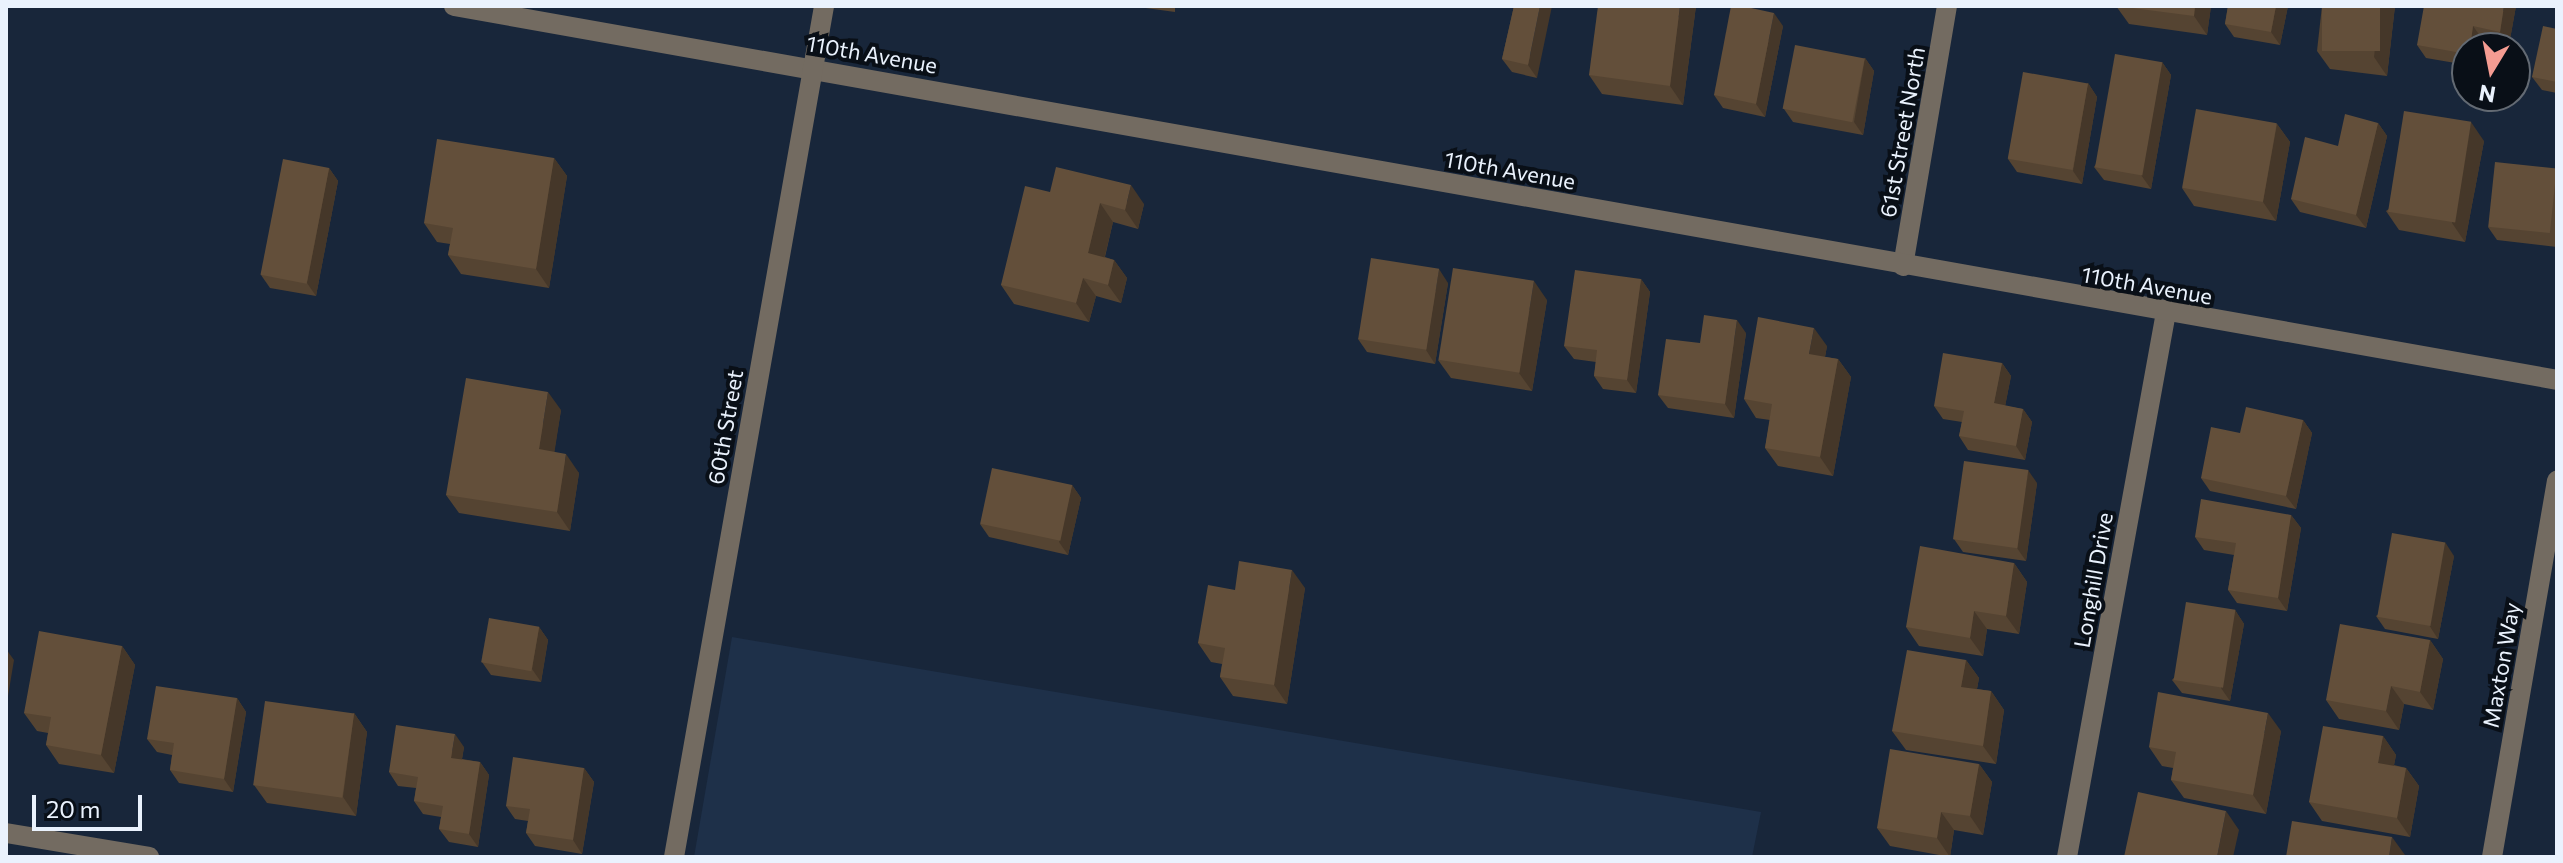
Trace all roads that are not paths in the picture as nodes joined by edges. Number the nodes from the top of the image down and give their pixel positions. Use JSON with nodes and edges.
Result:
{"nodes":[{"id":1,"x":454,"y":6,"type":"edge"},
{"id":2,"x":824,"y":6,"type":"edge"},
{"id":3,"x":1947,"y":6,"type":"edge"},
{"id":4,"x":813,"y":67,"type":"junction"},
{"id":5,"x":1903,"y":266,"type":"junction"},
{"id":6,"x":2166,"y":312,"type":"junction"},
{"id":7,"x":2557,"y":380,"type":"edge"},
{"id":8,"x":2557,"y":481,"type":"edge"},
{"id":9,"x":6,"y":833,"type":"edge"},
{"id":10,"x":149,"y":857,"type":"edge"},
{"id":11,"x":674,"y":857,"type":"edge"},
{"id":12,"x":2067,"y":857,"type":"edge"},
{"id":13,"x":2492,"y":857,"type":"edge"}],
"edges":[{"from":1,"to":4,"type":"street","name":"110th Avenue"},
{"from":2,"to":4,"type":"street","name":"60th Street"},
{"from":3,"to":5,"type":"street","name":"61st Street North"},
{"from":4,"to":5,"type":"street","name":"110th Avenue"},
{"from":4,"to":11,"type":"street","name":"60th Street"},
{"from":5,"to":6,"type":"street","name":"110th Avenue"},
{"from":6,"to":7,"type":"street","name":"110th Avenue"},
{"from":6,"to":12,"type":"street","name":"Longhill Drive"},
{"from":8,"to":13,"type":"street","name":"Maxton Way"},
{"from":9,"to":10,"type":"street"}]}
